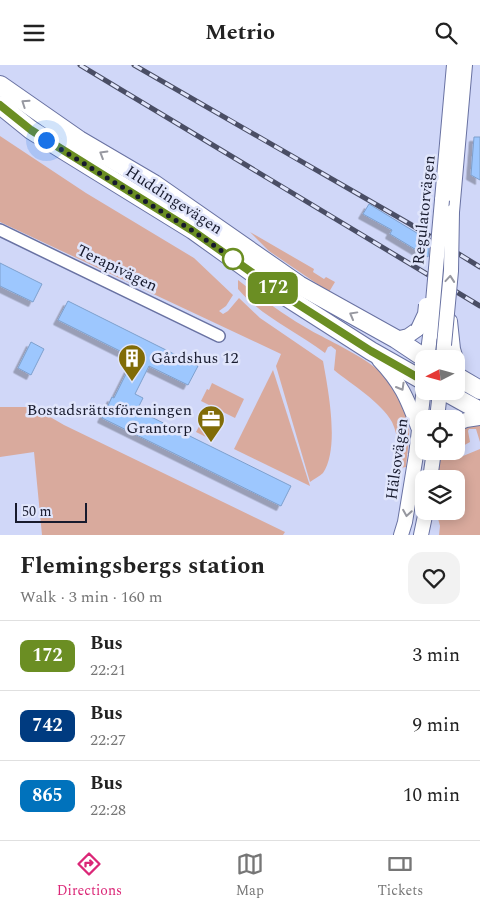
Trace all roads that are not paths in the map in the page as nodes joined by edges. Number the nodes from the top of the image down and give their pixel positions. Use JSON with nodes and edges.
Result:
{"nodes":[{"id":1,"x":454,"y":65,"type":"edge"},
{"id":2,"x":464,"y":65,"type":"edge"},
{"id":3,"x":0,"y":85,"type":"edge"},
{"id":4,"x":0,"y":105,"type":"edge"},
{"id":5,"x":0,"y":230,"type":"edge"},
{"id":6,"x":424,"y":333,"type":"junction"},
{"id":7,"x":219,"y":336,"type":"dead end"},
{"id":8,"x":396,"y":339,"type":"junction"},
{"id":9,"x":426,"y":350,"type":"edge"},
{"id":10,"x":450,"y":350,"type":"edge"},
{"id":11,"x":371,"y":351,"type":"junction"},
{"id":12,"x":415,"y":351,"type":"edge"},
{"id":13,"x":465,"y":371,"type":"edge"},
{"id":14,"x":415,"y":376,"type":"edge"},
{"id":15,"x":465,"y":380,"type":"edge"},
{"id":16,"x":480,"y":388,"type":"edge"},
{"id":17,"x":460,"y":400,"type":"edge"},
{"id":18,"x":480,"y":411,"type":"edge"},
{"id":19,"x":480,"y":418,"type":"edge"},
{"id":20,"x":415,"y":420,"type":"edge"},
{"id":21,"x":465,"y":420,"type":"edge"},
{"id":22,"x":415,"y":457,"type":"edge"},
{"id":23,"x":424,"y":520,"type":"edge"},
{"id":24,"x":401,"y":535,"type":"edge"},
{"id":25,"x":421,"y":535,"type":"edge"}],
"edges":[{"from":1,"to":6,"type":"street","name":"Regulatorvägen","bridge":true},
{"from":10,"to":2,"type":"street","name":"Regulatorvägen","one_way":true,"bridge":true},
{"from":8,"to":3,"type":"main road","name":"Huddingevägen","one_way":true},
{"from":4,"to":11,"type":"main road","name":"Huddingevägen"},
{"from":5,"to":7,"type":"street","name":"Terapivägen"},
{"from":6,"to":8,"type":"street"},
{"from":6,"to":9,"type":"street"},
{"from":8,"to":12,"type":"main road","name":"Huddingevägen"},
{"from":11,"to":14,"type":"main road","name":"Huddingevägen"},
{"from":11,"to":20,"type":"street","one_way":true},
{"from":13,"to":16,"type":"street"},
{"from":15,"to":16,"type":"main road"},
{"from":17,"to":18,"type":"main road"},
{"from":19,"to":21,"type":"street"},
{"from":22,"to":24,"type":"street","name":"Hälsovägen","one_way":true},
{"from":23,"to":25,"type":"street"}]}
